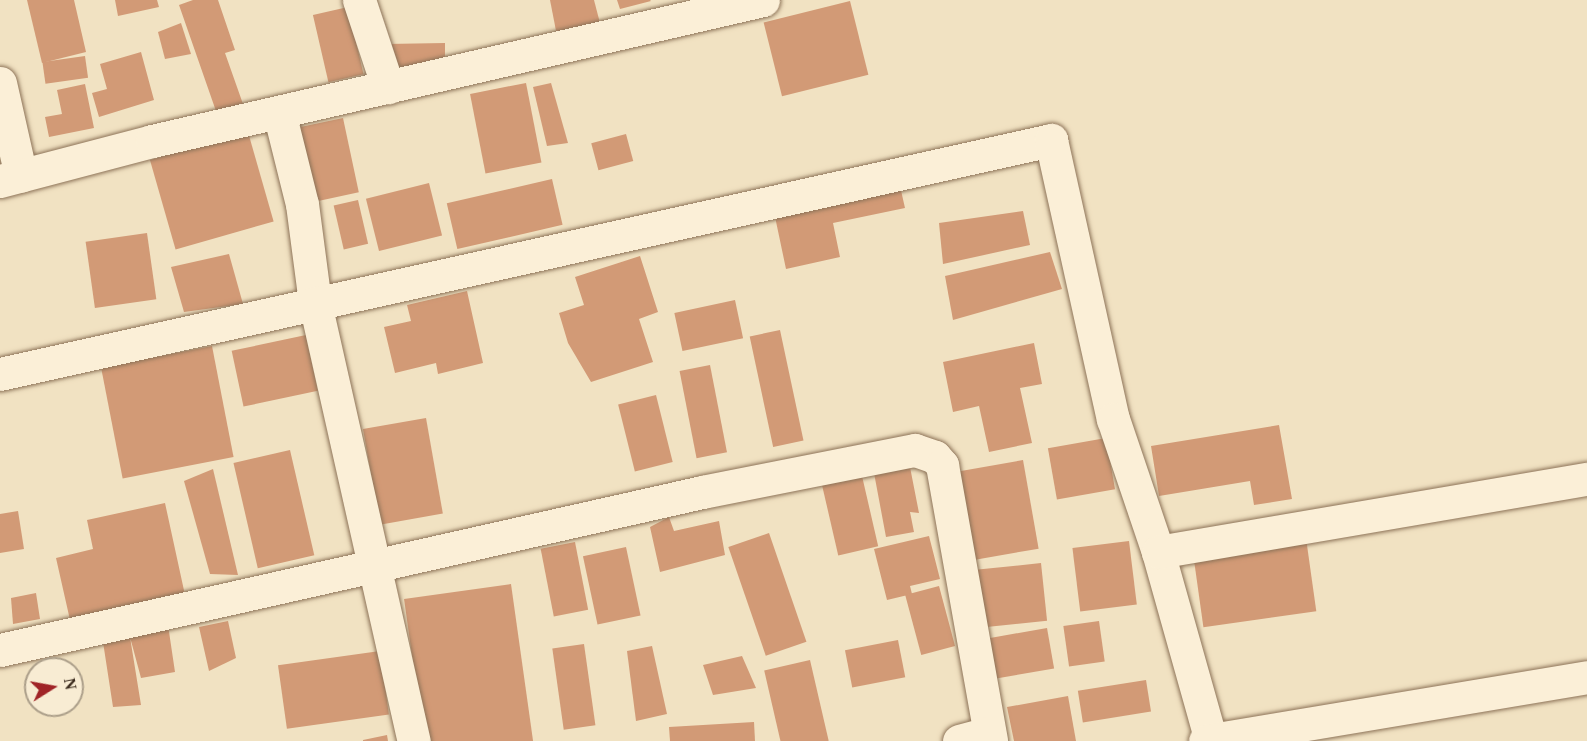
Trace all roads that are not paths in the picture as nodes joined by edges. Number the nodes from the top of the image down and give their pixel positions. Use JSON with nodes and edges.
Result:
{"nodes":[{"id":1,"x":359,"y":0,"type":"edge"},
{"id":2,"x":763,"y":0,"type":"edge"},
{"id":3,"x":0,"y":83,"type":"edge"},
{"id":4,"x":388,"y":87,"type":"junction"},
{"id":5,"x":279,"y":112,"type":"junction"},
{"id":6,"x":11,"y":179,"type":"edge"},
{"id":7,"x":315,"y":303,"type":"junction"},
{"id":8,"x":0,"y":374,"type":"edge"},
{"id":9,"x":1587,"y":479,"type":"edge"},
{"id":10,"x":1158,"y":552,"type":"junction"},
{"id":11,"x":374,"y":568,"type":"junction"},
{"id":12,"x":0,"y":651,"type":"edge"},
{"id":13,"x":1587,"y":677,"type":"edge"},
{"id":14,"x":980,"y":738,"type":"edge"},
{"id":15,"x":414,"y":741,"type":"edge"},
{"id":16,"x":1209,"y":741,"type":"edge"}],
"edges":[{"from":1,"to":4,"type":"street"},
{"from":2,"to":4,"type":"street"},
{"from":3,"to":6,"type":"street"},
{"from":4,"to":5,"type":"street"},
{"from":5,"to":6,"type":"street"},
{"from":5,"to":7,"type":"street"},
{"from":7,"to":8,"type":"street"},
{"from":7,"to":10,"type":"street"},
{"from":7,"to":11,"type":"street"},
{"from":9,"to":10,"type":"street"},
{"from":10,"to":16,"type":"street"},
{"from":11,"to":12,"type":"street"},
{"from":11,"to":14,"type":"street"},
{"from":11,"to":15,"type":"street"},
{"from":13,"to":16,"type":"street"}]}
